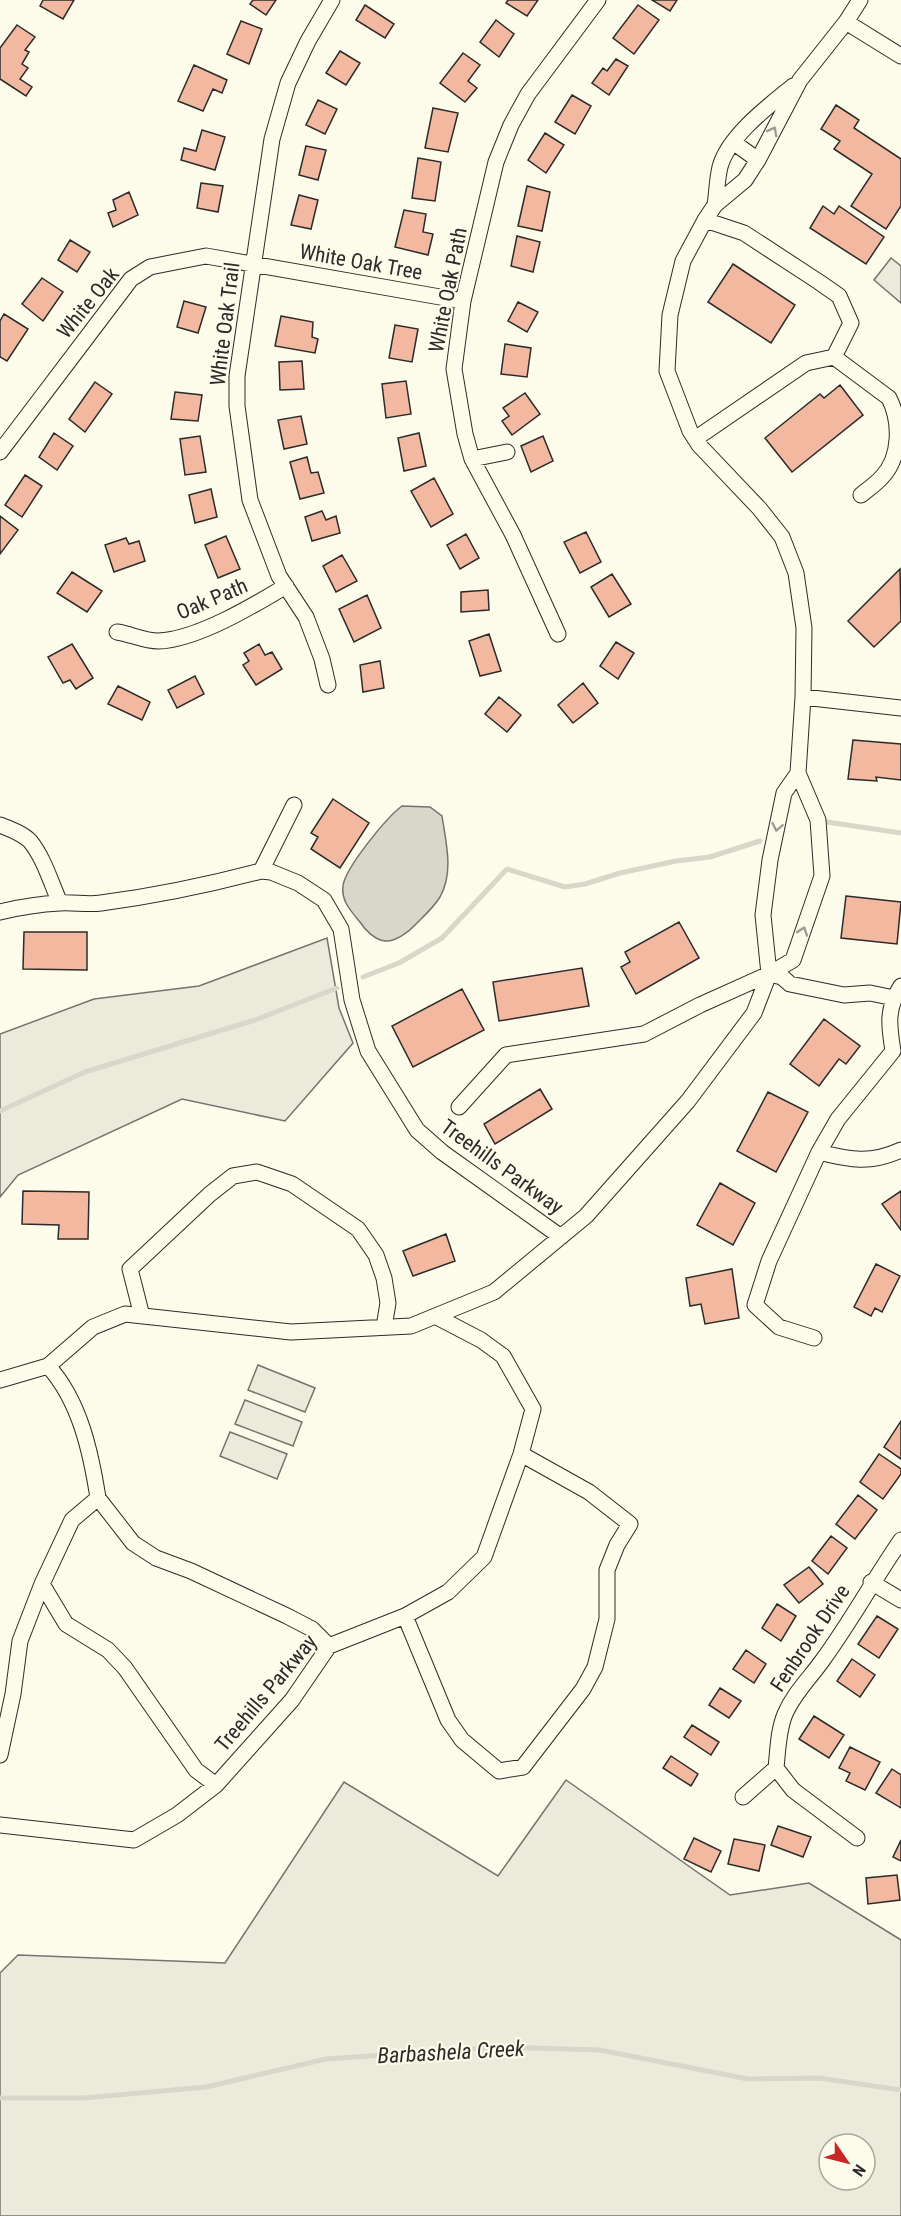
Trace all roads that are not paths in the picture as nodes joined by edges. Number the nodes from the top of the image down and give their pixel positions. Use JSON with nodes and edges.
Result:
{"nodes":[{"id":1,"x":332,"y":0,"type":"edge"},
{"id":2,"x":598,"y":0,"type":"edge"},
{"id":3,"x":860,"y":0,"type":"edge"},
{"id":4,"x":846,"y":22,"type":"junction"},
{"id":5,"x":901,"y":56,"type":"edge"},
{"id":6,"x":800,"y":80,"type":"junction"},
{"id":7,"x":733,"y":142,"type":"junction"},
{"id":8,"x":758,"y":160,"type":"junction"},
{"id":9,"x":715,"y":204,"type":"junction"},
{"id":10,"x":705,"y":220,"type":"junction"},
{"id":11,"x":253,"y":264,"type":"junction"},
{"id":12,"x":463,"y":301,"type":"junction"},
{"id":13,"x":834,"y":357,"type":"junction"},
{"id":14,"x":895,"y":394,"type":"edge"},
{"id":15,"x":695,"y":439,"type":"junction"},
{"id":16,"x":0,"y":452,"type":"edge"},
{"id":17,"x":507,"y":452,"type":"dead end"},
{"id":18,"x":472,"y":459,"type":"junction"},
{"id":19,"x":861,"y":495,"type":"dead end"},
{"id":20,"x":286,"y":586,"type":"junction"},
{"id":21,"x":117,"y":632,"type":"dead end"},
{"id":22,"x":558,"y":634,"type":"dead end"},
{"id":23,"x":328,"y":685,"type":"dead end"},
{"id":24,"x":803,"y":697,"type":"junction"},
{"id":25,"x":901,"y":708,"type":"edge"},
{"id":26,"x":798,"y":773,"type":"junction"},
{"id":27,"x":294,"y":805,"type":"dead end"},
{"id":28,"x":0,"y":825,"type":"edge"},
{"id":29,"x":261,"y":871,"type":"junction"},
{"id":30,"x":60,"y":903,"type":"junction"},
{"id":31,"x":0,"y":912,"type":"edge"},
{"id":32,"x":769,"y":974,"type":"junction"},
{"id":33,"x":897,"y":992,"type":"edge"},
{"id":34,"x":459,"y":1107,"type":"dead end"},
{"id":35,"x":901,"y":1150,"type":"edge"},
{"id":36,"x":819,"y":1152,"type":"junction"},
{"id":37,"x":561,"y":1237,"type":"junction"},
{"id":38,"x":142,"y":1316,"type":"junction"},
{"id":39,"x":435,"y":1316,"type":"junction"},
{"id":40,"x":384,"y":1328,"type":"junction"},
{"id":41,"x":814,"y":1338,"type":"dead end"},
{"id":42,"x":48,"y":1366,"type":"junction"},
{"id":43,"x":0,"y":1380,"type":"edge"},
{"id":44,"x":521,"y":1454,"type":"junction"},
{"id":45,"x":98,"y":1498,"type":"junction"},
{"id":46,"x":901,"y":1540,"type":"edge"},
{"id":47,"x":872,"y":1582,"type":"junction"},
{"id":48,"x":42,"y":1584,"type":"junction"},
{"id":49,"x":901,"y":1600,"type":"edge"},
{"id":50,"x":405,"y":1616,"type":"junction"},
{"id":51,"x":330,"y":1646,"type":"junction"},
{"id":52,"x":0,"y":1755,"type":"edge"},
{"id":53,"x":776,"y":1768,"type":"junction"},
{"id":54,"x":216,"y":1785,"type":"junction"},
{"id":55,"x":743,"y":1797,"type":"dead end"},
{"id":56,"x":0,"y":1825,"type":"edge"},
{"id":57,"x":857,"y":1838,"type":"dead end"}],
"edges":[{"from":1,"to":11,"type":"street","name":"White Oak Trail"},
{"from":2,"to":12,"type":"street","name":"White Oak Path"},
{"from":3,"to":4,"type":"street","name":"Treehills Parkway"},
{"from":4,"to":5,"type":"street"},
{"from":4,"to":6,"type":"street","name":"Treehills Parkway"},
{"from":6,"to":7,"type":"street","name":"Treehills Parkway"},
{"from":8,"to":6,"type":"street","name":"Treehills Parkway","one_way":true},
{"from":7,"to":8,"type":"street"},
{"from":7,"to":9,"type":"street","name":"Treehills Parkway"},
{"from":8,"to":9,"type":"street","name":"Treehills Parkway"},
{"from":9,"to":10,"type":"street","name":"Treehills Parkway"},
{"from":10,"to":13,"type":"street"},
{"from":10,"to":15,"type":"street","name":"Treehills Parkway"},
{"from":11,"to":12,"type":"street","name":"White Oak Tree"},
{"from":11,"to":16,"type":"street","name":"White Oak"},
{"from":11,"to":20,"type":"street","name":"White Oak Trail"},
{"from":12,"to":18,"type":"street","name":"White Oak Path"},
{"from":13,"to":14,"type":"street"},
{"from":13,"to":15,"type":"street"},
{"from":14,"to":19,"type":"street"},
{"from":15,"to":24,"type":"street","name":"Treehills Parkway"},
{"from":17,"to":18,"type":"street"},
{"from":18,"to":22,"type":"street","name":"White Oak Path"},
{"from":20,"to":21,"type":"street","name":"Oak Path"},
{"from":20,"to":23,"type":"street","name":"White Oak Trail"},
{"from":24,"to":25,"type":"street"},
{"from":24,"to":26,"type":"street","name":"Treehills Parkway"},
{"from":26,"to":32,"type":"street","name":"Treehills Parkway","one_way":true},
{"from":32,"to":26,"type":"street","name":"Treehills Parkway","one_way":true},
{"from":27,"to":29,"type":"street"},
{"from":28,"to":30,"type":"street"},
{"from":29,"to":30,"type":"street"},
{"from":29,"to":37,"type":"street","name":"Treehills Parkway"},
{"from":30,"to":31,"type":"street"},
{"from":32,"to":33,"type":"street"},
{"from":32,"to":34,"type":"street","name":"Treehills Parkway"},
{"from":32,"to":37,"type":"street","name":"Treehills Parkway"},
{"from":33,"to":36,"type":"street"},
{"from":35,"to":36,"type":"street"},
{"from":36,"to":41,"type":"street"},
{"from":37,"to":39,"type":"street","name":"Treehills Parkway"},
{"from":38,"to":40,"type":"street","name":"Treehills Parkway"},
{"from":38,"to":40,"type":"street"},
{"from":38,"to":42,"type":"street","name":"Treehills Parkway"},
{"from":39,"to":40,"type":"street","name":"Treehills Parkway"},
{"from":39,"to":44,"type":"street","name":"Treehills Parkway"},
{"from":42,"to":43,"type":"street","name":"Treehills Parkway"},
{"from":42,"to":45,"type":"street"},
{"from":44,"to":50,"type":"street","name":"Treehills Parkway"},
{"from":44,"to":50,"type":"street"},
{"from":45,"to":48,"type":"street"},
{"from":45,"to":51,"type":"street"},
{"from":46,"to":47,"type":"street","name":"Fenbrook Drive"},
{"from":47,"to":49,"type":"street"},
{"from":47,"to":53,"type":"street","name":"Fenbrook Drive"},
{"from":48,"to":52,"type":"street"},
{"from":48,"to":54,"type":"street"},
{"from":50,"to":51,"type":"street","name":"Treehills Parkway"},
{"from":51,"to":54,"type":"street","name":"Treehills Parkway"},
{"from":53,"to":55,"type":"street"},
{"from":53,"to":57,"type":"street"},
{"from":54,"to":56,"type":"street","name":"Treehills Parkway"}]}
